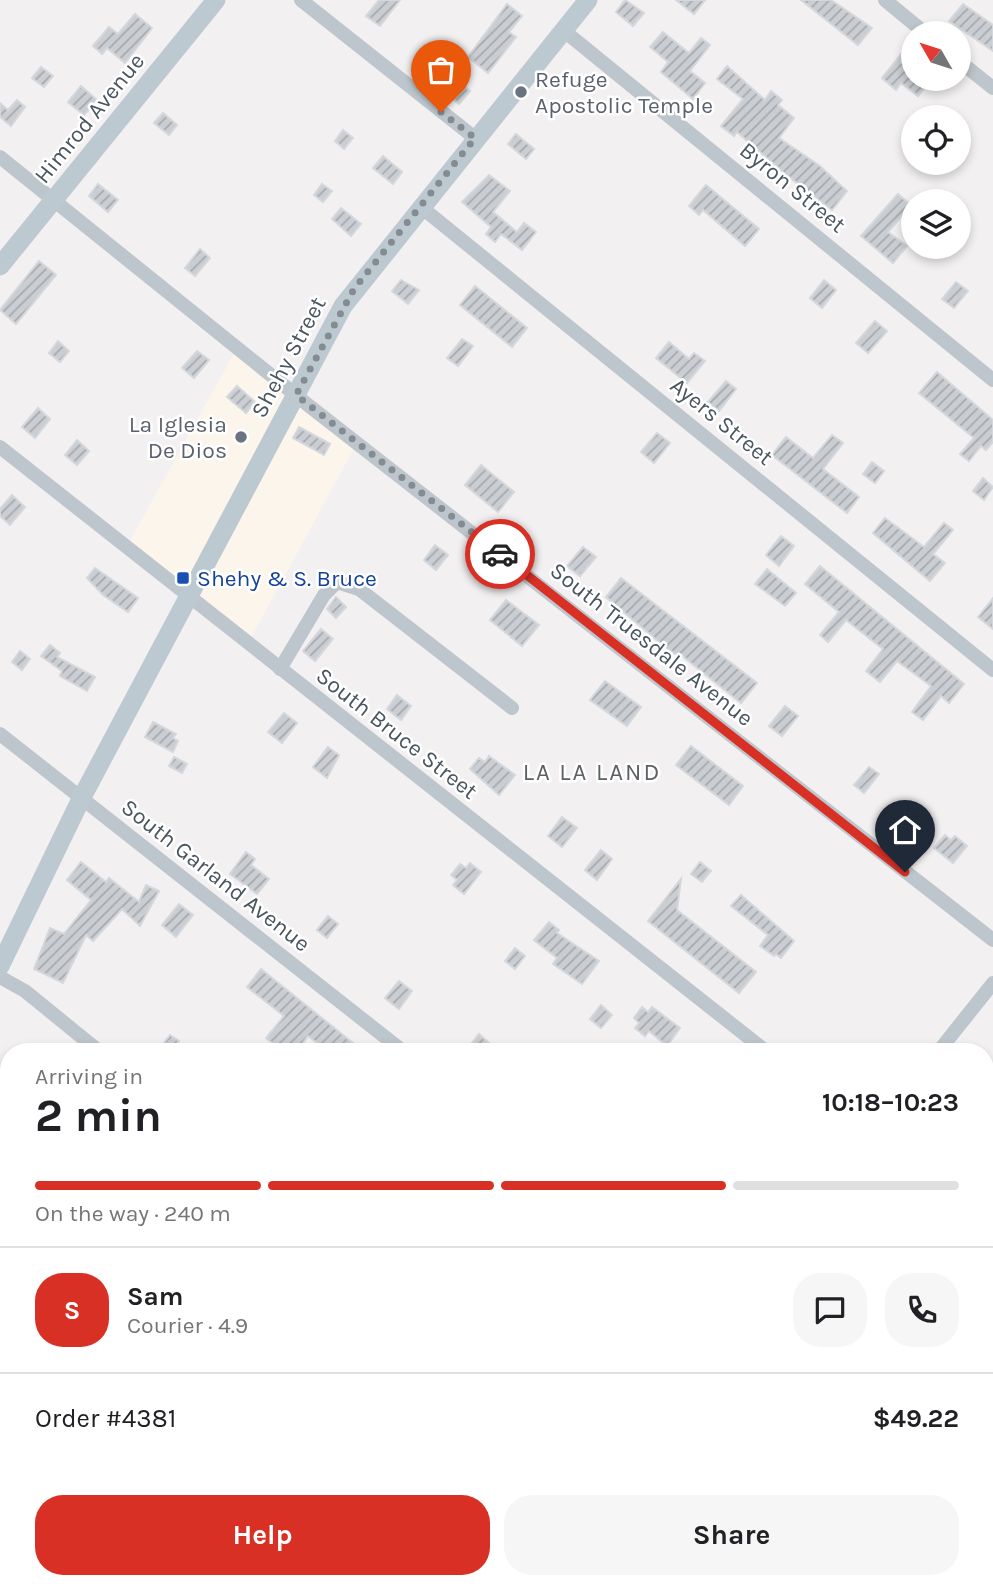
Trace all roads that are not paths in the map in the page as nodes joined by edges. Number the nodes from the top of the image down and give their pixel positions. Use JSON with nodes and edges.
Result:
{"nodes":[{"id":1,"x":216,"y":0,"type":"edge"},
{"id":2,"x":302,"y":0,"type":"edge"},
{"id":3,"x":588,"y":0,"type":"edge"},
{"id":4,"x":885,"y":0,"type":"edge"},
{"id":5,"x":910,"y":21,"type":"edge"},
{"id":6,"x":564,"y":30,"type":"junction"},
{"id":7,"x":971,"y":71,"type":"edge"},
{"id":8,"x":993,"y":88,"type":"edge"},
{"id":9,"x":475,"y":138,"type":"junction"},
{"id":10,"x":0,"y":157,"type":"edge"},
{"id":11,"x":53,"y":200,"type":"junction"},
{"id":12,"x":421,"y":207,"type":"junction"},
{"id":13,"x":0,"y":266,"type":"edge"},
{"id":14,"x":993,"y":380,"type":"edge"},
{"id":15,"x":296,"y":395,"type":"junction"},
{"id":16,"x":0,"y":447,"type":"edge"},
{"id":17,"x":188,"y":597,"type":"junction"},
{"id":18,"x":280,"y":668,"type":"junction"},
{"id":19,"x":993,"y":670,"type":"edge"},
{"id":20,"x":512,"y":708,"type":"dead end"},
{"id":21,"x":0,"y":734,"type":"edge"},
{"id":22,"x":81,"y":799,"type":"junction"},
{"id":23,"x":993,"y":940,"type":"edge"},
{"id":24,"x":0,"y":966,"type":"edge"},
{"id":25,"x":0,"y":977,"type":"edge"},
{"id":26,"x":993,"y":984,"type":"edge"},
{"id":27,"x":89,"y":1043,"type":"edge"},
{"id":28,"x":393,"y":1043,"type":"edge"},
{"id":29,"x":756,"y":1043,"type":"edge"},
{"id":30,"x":945,"y":1043,"type":"edge"}],
"edges":[{"from":1,"to":11,"type":"street","name":"Himrod Avenue"},
{"from":2,"to":9,"type":"street"},
{"from":3,"to":6,"type":"street","name":"Shehy Street"},
{"from":4,"to":5,"type":"street"},
{"from":6,"to":9,"type":"street","name":"Shehy Street"},
{"from":6,"to":14,"type":"street","name":"Byron Street"},
{"from":7,"to":8,"type":"street"},
{"from":9,"to":12,"type":"street","name":"Shehy Street"},
{"from":10,"to":11,"type":"street","name":"South Truesdale Avenue"},
{"from":11,"to":13,"type":"street","name":"Himrod Avenue"},
{"from":11,"to":15,"type":"street","name":"South Truesdale Avenue"},
{"from":12,"to":15,"type":"street","name":"Shehy Street"},
{"from":12,"to":19,"type":"street","name":"Ayers Street"},
{"from":15,"to":17,"type":"street","name":"Shehy Street"},
{"from":15,"to":23,"type":"street","name":"South Truesdale Avenue"},
{"from":16,"to":17,"type":"street","name":"South Bruce Street"},
{"from":17,"to":18,"type":"street","name":"South Bruce Street"},
{"from":17,"to":22,"type":"street","name":"Shehy Street"},
{"from":18,"to":20,"type":"street"},
{"from":18,"to":29,"type":"street","name":"South Bruce Street"},
{"from":21,"to":22,"type":"street","name":"South Garland Avenue"},
{"from":22,"to":24,"type":"street","name":"Shehy Street"},
{"from":22,"to":28,"type":"street","name":"South Garland Avenue"},
{"from":25,"to":27,"type":"street"},
{"from":26,"to":30,"type":"street"}]}
